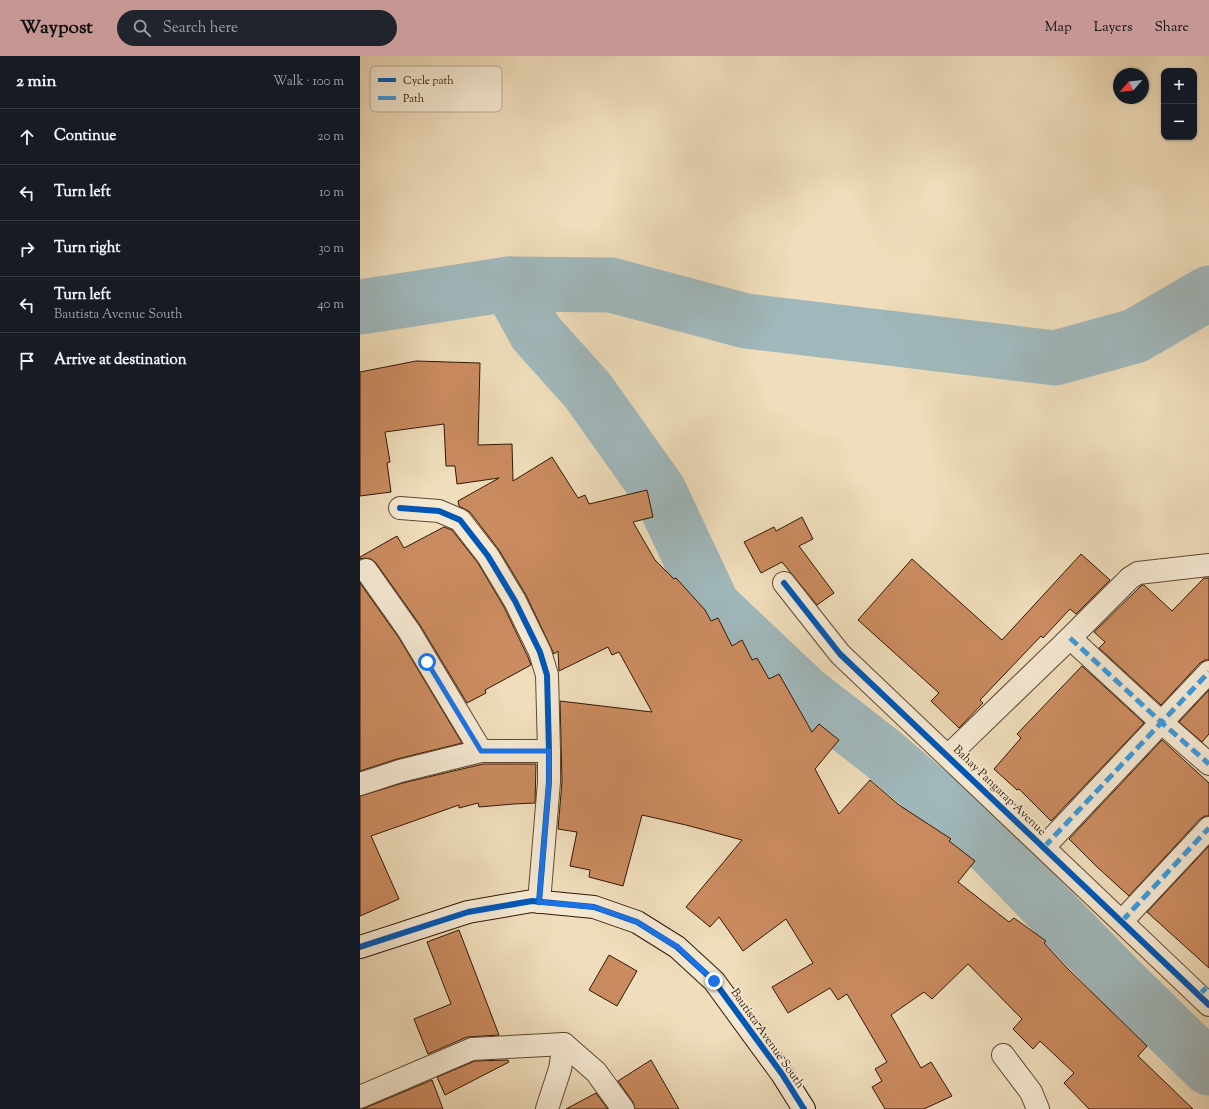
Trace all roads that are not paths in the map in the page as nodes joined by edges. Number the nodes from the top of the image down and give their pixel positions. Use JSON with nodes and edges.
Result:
{"nodes":[{"id":1,"x":400,"y":508,"type":"dead end"},
{"id":2,"x":1209,"y":565,"type":"edge"},
{"id":3,"x":366,"y":570,"type":"dead end"},
{"id":4,"x":784,"y":583,"type":"dead end"},
{"id":5,"x":1070,"y":638,"type":"junction"},
{"id":6,"x":1209,"y":672,"type":"edge"},
{"id":7,"x":1161,"y":722,"type":"junction"},
{"id":8,"x":481,"y":751,"type":"junction"},
{"id":9,"x":549,"y":751,"type":"junction"},
{"id":10,"x":948,"y":756,"type":"junction"},
{"id":11,"x":1209,"y":764,"type":"edge"},
{"id":12,"x":360,"y":784,"type":"edge"},
{"id":13,"x":1209,"y":828,"type":"edge"},
{"id":14,"x":1044,"y":847,"type":"junction"},
{"id":15,"x":539,"y":902,"type":"junction"},
{"id":16,"x":1122,"y":921,"type":"junction"},
{"id":17,"x":360,"y":947,"type":"edge"},
{"id":18,"x":1206,"y":995,"type":"edge"},
{"id":19,"x":564,"y":1044,"type":"junction"},
{"id":20,"x":1004,"y":1055,"type":"dead end"},
{"id":21,"x":360,"y":1097,"type":"edge"},
{"id":22,"x":547,"y":1109,"type":"edge"},
{"id":23,"x":623,"y":1109,"type":"edge"},
{"id":24,"x":804,"y":1109,"type":"edge"},
{"id":25,"x":1038,"y":1109,"type":"edge"}],
"edges":[{"from":1,"to":9,"type":"street"},
{"from":2,"to":5,"type":"street"},
{"from":3,"to":8,"type":"street"},
{"from":4,"to":10,"type":"street","name":"Bahay Pangarap Avenue"},
{"from":5,"to":7,"type":"street"},
{"from":5,"to":10,"type":"street"},
{"from":6,"to":7,"type":"street"},
{"from":7,"to":11,"type":"street"},
{"from":7,"to":14,"type":"street"},
{"from":8,"to":9,"type":"street"},
{"from":8,"to":12,"type":"street"},
{"from":9,"to":15,"type":"street"},
{"from":10,"to":14,"type":"street","name":"Bahay Pangarap Avenue"},
{"from":13,"to":16,"type":"street"},
{"from":14,"to":16,"type":"street","name":"Bahay Pangarap Avenue"},
{"from":15,"to":17,"type":"street","name":"Bautista Avenue South"},
{"from":15,"to":24,"type":"street","name":"Bautista Avenue South"},
{"from":16,"to":18,"type":"street","name":"Bahay Pangarap Avenue"},
{"from":19,"to":21,"type":"street"},
{"from":19,"to":22,"type":"street"},
{"from":19,"to":23,"type":"street"},
{"from":20,"to":25,"type":"street"}]}
